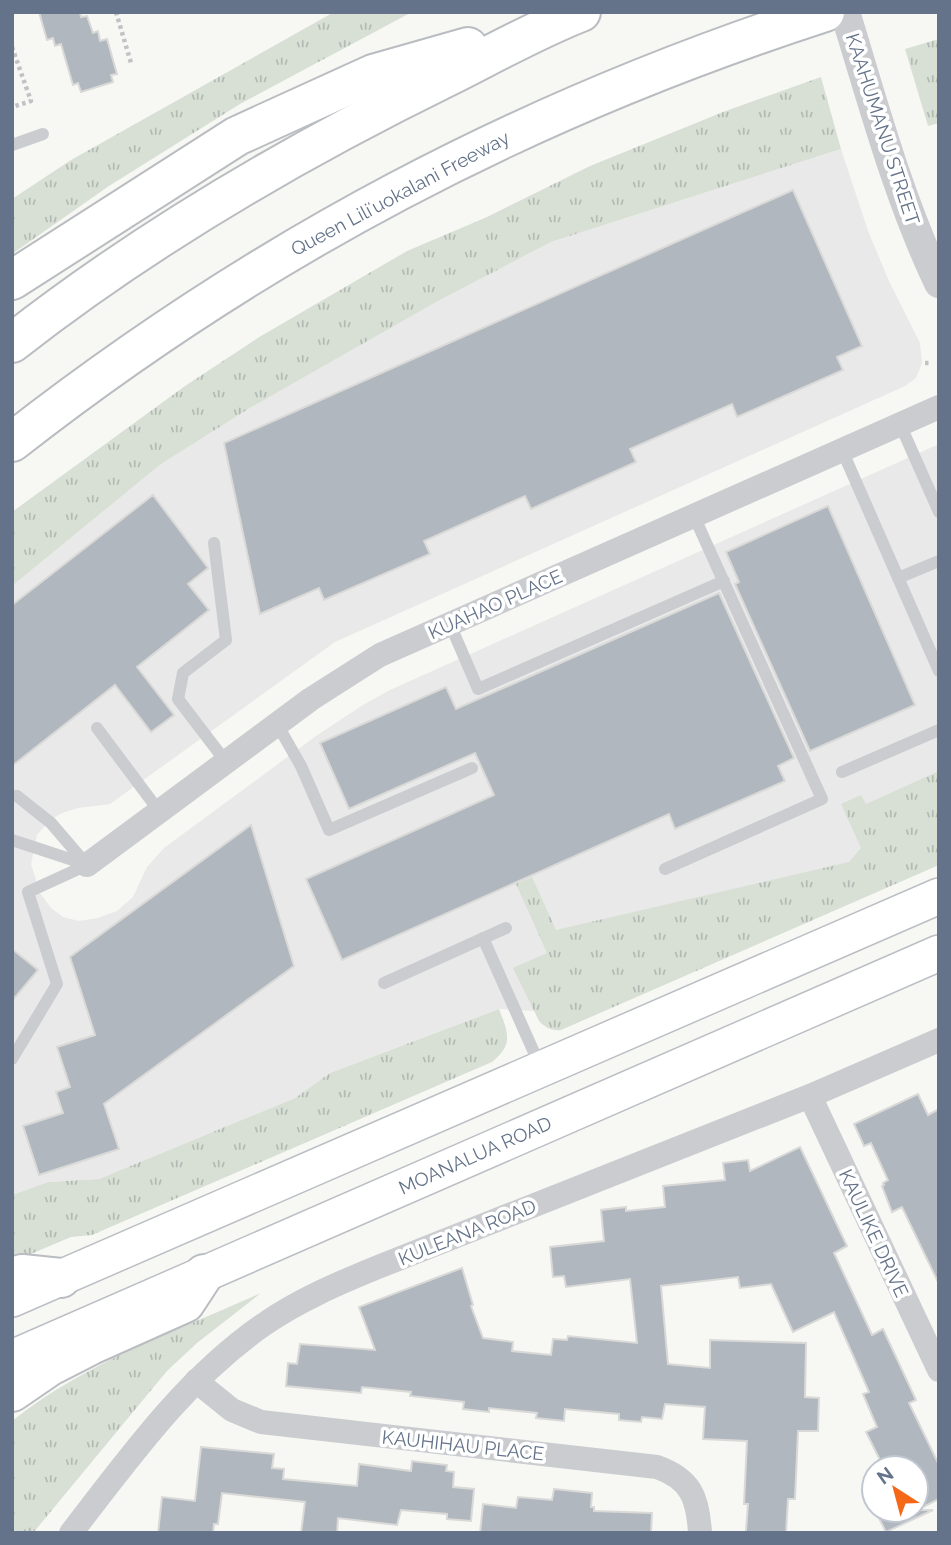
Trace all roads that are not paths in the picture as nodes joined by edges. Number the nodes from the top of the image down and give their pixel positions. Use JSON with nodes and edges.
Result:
{"nodes":[{"id":1,"x":825,"y":12,"type":"edge"},
{"id":2,"x":845,"y":12,"type":"edge"},
{"id":3,"x":572,"y":16,"type":"edge"},
{"id":4,"x":43,"y":134,"type":"dead end"},
{"id":5,"x":12,"y":145,"type":"edge"},
{"id":6,"x":12,"y":280,"type":"edge"},
{"id":7,"x":939,"y":283,"type":"edge"},
{"id":8,"x":12,"y":343,"type":"edge"},
{"id":9,"x":939,"y":407,"type":"edge"},
{"id":10,"x":900,"y":424,"type":"junction"},
{"id":11,"x":12,"y":442,"type":"edge"},
{"id":12,"x":842,"y":450,"type":"junction"},
{"id":13,"x":939,"y":512,"type":"edge"},
{"id":14,"x":694,"y":516,"type":"junction"},
{"id":15,"x":214,"y":543,"type":"dead end"},
{"id":16,"x":939,"y":561,"type":"edge"},
{"id":17,"x":898,"y":578,"type":"junction"},
{"id":18,"x":724,"y":580,"type":"junction"},
{"id":19,"x":450,"y":624,"type":"junction"},
{"id":20,"x":939,"y":671,"type":"edge"},
{"id":21,"x":277,"y":724,"type":"junction"},
{"id":22,"x":97,"y":728,"type":"dead end"},
{"id":23,"x":939,"y":730,"type":"edge"},
{"id":24,"x":226,"y":762,"type":"junction"},
{"id":25,"x":472,"y":768,"type":"dead end"},
{"id":26,"x":842,"y":772,"type":"dead end"},
{"id":27,"x":12,"y":796,"type":"edge"},
{"id":28,"x":159,"y":811,"type":"junction"},
{"id":29,"x":12,"y":840,"type":"edge"},
{"id":30,"x":87,"y":864,"type":"junction"},
{"id":31,"x":665,"y":869,"type":"dead end"},
{"id":32,"x":939,"y":896,"type":"edge"},
{"id":33,"x":506,"y":928,"type":"dead end"},
{"id":34,"x":483,"y":938,"type":"junction"},
{"id":35,"x":939,"y":953,"type":"edge"},
{"id":36,"x":384,"y":983,"type":"dead end"},
{"id":37,"x":939,"y":1040,"type":"edge"},
{"id":38,"x":12,"y":1059,"type":"edge"},
{"id":39,"x":541,"y":1069,"type":"junction"},
{"id":40,"x":810,"y":1096,"type":"junction"},
{"id":41,"x":204,"y":1274,"type":"junction"},
{"id":42,"x":12,"y":1278,"type":"edge"},
{"id":43,"x":61,"y":1278,"type":"junction"},
{"id":44,"x":12,"y":1299,"type":"edge"},
{"id":45,"x":12,"y":1358,"type":"edge"},
{"id":46,"x":939,"y":1370,"type":"edge"},
{"id":47,"x":196,"y":1381,"type":"junction"},
{"id":48,"x":12,"y":1392,"type":"edge"},
{"id":49,"x":71,"y":1533,"type":"edge"},
{"id":50,"x":700,"y":1533,"type":"edge"}],
"edges":[{"from":1,"to":11,"type":"highway","name":"Queen Liliʻuokalani Freeway"},
{"from":2,"to":7,"type":"street","name":"KAAHUMANU STREET"},
{"from":3,"to":6,"type":"highway"},
{"from":3,"to":8,"type":"highway"},
{"from":4,"to":5,"type":"lane"},
{"from":9,"to":10,"type":"street","name":"KUAHAO PLACE"},
{"from":10,"to":12,"type":"street","name":"KUAHAO PLACE"},
{"from":10,"to":13,"type":"lane"},
{"from":12,"to":14,"type":"street","name":"KUAHAO PLACE"},
{"from":12,"to":17,"type":"lane"},
{"from":14,"to":18,"type":"lane"},
{"from":14,"to":19,"type":"street","name":"KUAHAO PLACE"},
{"from":15,"to":24,"type":"lane"},
{"from":16,"to":17,"type":"lane"},
{"from":17,"to":20,"type":"lane"},
{"from":18,"to":19,"type":"lane"},
{"from":18,"to":31,"type":"lane"},
{"from":19,"to":21,"type":"street","name":"KUAHAO PLACE"},
{"from":21,"to":24,"type":"street","name":"KUAHAO PLACE"},
{"from":21,"to":25,"type":"lane"},
{"from":22,"to":28,"type":"lane"},
{"from":23,"to":26,"type":"lane"},
{"from":24,"to":28,"type":"street","name":"KUAHAO PLACE"},
{"from":27,"to":30,"type":"lane"},
{"from":28,"to":30,"type":"street","name":"KUAHAO PLACE"},
{"from":29,"to":30,"type":"lane"},
{"from":30,"to":38,"type":"lane"},
{"from":32,"to":39,"type":"main road"},
{"from":33,"to":34,"type":"lane"},
{"from":34,"to":36,"type":"lane"},
{"from":34,"to":39,"type":"lane"},
{"from":35,"to":41,"type":"main road","name":"MOANALUA ROAD"},
{"from":37,"to":40,"type":"street","name":"KULEANA ROAD"},
{"from":39,"to":43,"type":"main road"},
{"from":40,"to":46,"type":"street","name":"KAULIKE DRIVE"},
{"from":40,"to":47,"type":"street","name":"KULEANA ROAD"},
{"from":41,"to":45,"type":"main road","name":"MOANALUA ROAD"},
{"from":41,"to":48,"type":"highway"},
{"from":42,"to":43,"type":"highway"},
{"from":43,"to":44,"type":"main road"},
{"from":47,"to":49,"type":"street","name":"KULEANA ROAD"},
{"from":47,"to":50,"type":"street","name":"KAUHIHAU PLACE"}]}
